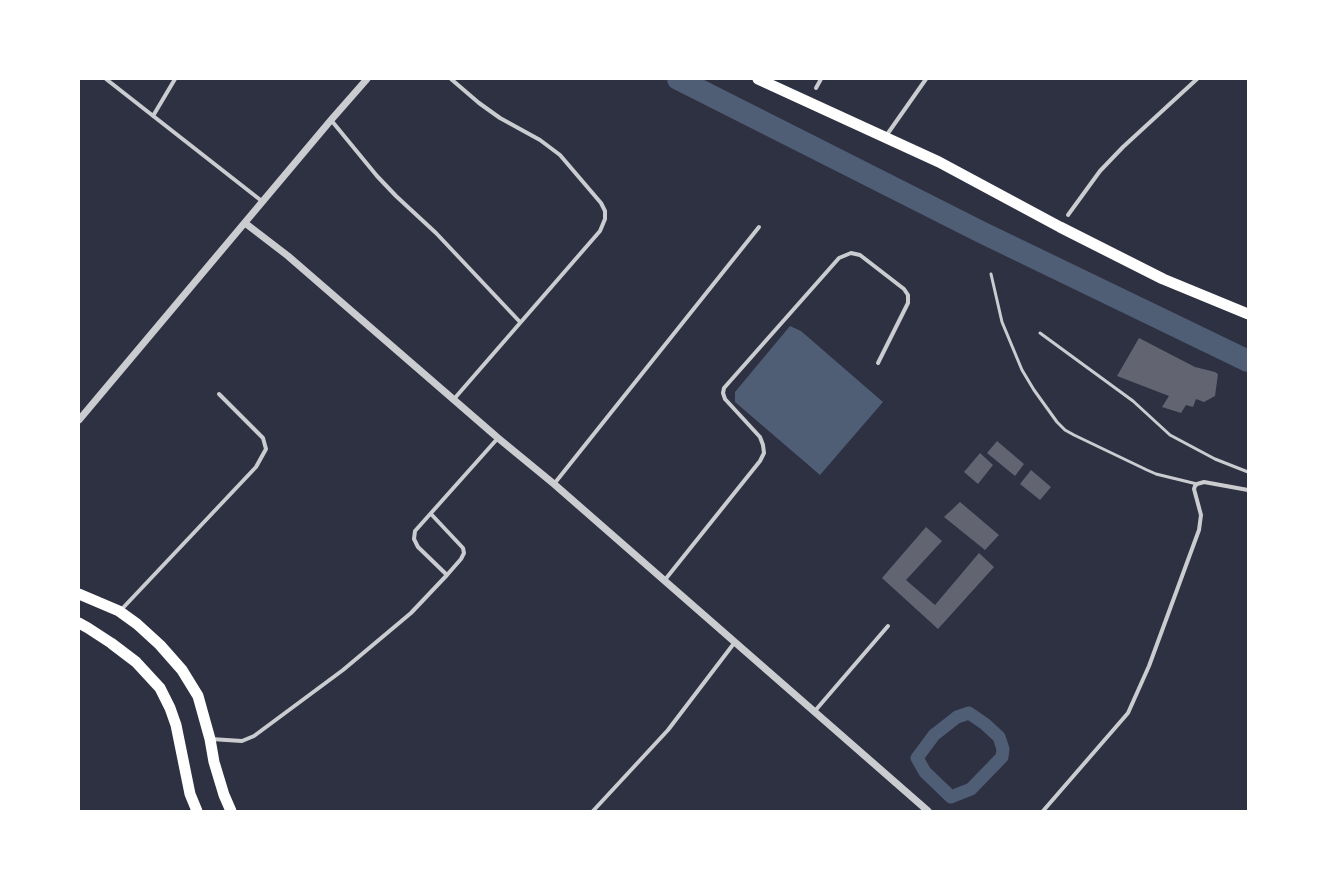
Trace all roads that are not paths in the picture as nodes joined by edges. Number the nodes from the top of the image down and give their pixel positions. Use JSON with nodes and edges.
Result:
{"nodes":[{"id":1,"x":106,"y":79,"type":"edge"},
{"id":2,"x":175,"y":79,"type":"edge"},
{"id":3,"x":368,"y":79,"type":"edge"},
{"id":4,"x":451,"y":79,"type":"edge"},
{"id":5,"x":758,"y":79,"type":"edge"},
{"id":6,"x":822,"y":79,"type":"edge"},
{"id":7,"x":926,"y":79,"type":"edge"},
{"id":8,"x":1197,"y":79,"type":"edge"},
{"id":9,"x":816,"y":88,"type":"dead end"},
{"id":10,"x":153,"y":116,"type":"junction"},
{"id":11,"x":331,"y":120,"type":"junction"},
{"id":12,"x":886,"y":137,"type":"junction"},
{"id":13,"x":263,"y":202,"type":"junction"},
{"id":14,"x":1068,"y":215,"type":"dead end"},
{"id":15,"x":245,"y":223,"type":"junction"},
{"id":16,"x":759,"y":227,"type":"dead end"},
{"id":17,"x":991,"y":274,"type":"dead end"},
{"id":18,"x":1248,"y":314,"type":"edge"},
{"id":19,"x":520,"y":322,"type":"junction"},
{"id":20,"x":1040,"y":333,"type":"dead end"},
{"id":21,"x":878,"y":363,"type":"dead end"},
{"id":22,"x":219,"y":394,"type":"dead end"},
{"id":23,"x":454,"y":399,"type":"junction"},
{"id":24,"x":79,"y":420,"type":"edge"},
{"id":25,"x":498,"y":438,"type":"junction"},
{"id":26,"x":1248,"y":472,"type":"edge"},
{"id":27,"x":554,"y":484,"type":"junction"},
{"id":28,"x":1197,"y":484,"type":"junction"},
{"id":29,"x":1248,"y":490,"type":"edge"},
{"id":30,"x":431,"y":514,"type":"junction"},
{"id":31,"x":447,"y":575,"type":"junction"},
{"id":32,"x":664,"y":581,"type":"junction"},
{"id":33,"x":79,"y":594,"type":"edge"},
{"id":34,"x":119,"y":611,"type":"junction"},
{"id":35,"x":79,"y":623,"type":"edge"},
{"id":36,"x":888,"y":626,"type":"dead end"},
{"id":37,"x":735,"y":642,"type":"junction"},
{"id":38,"x":814,"y":712,"type":"junction"},
{"id":39,"x":210,"y":739,"type":"junction"},
{"id":40,"x":197,"y":811,"type":"edge"},
{"id":41,"x":231,"y":811,"type":"edge"},
{"id":42,"x":593,"y":811,"type":"edge"},
{"id":43,"x":928,"y":811,"type":"edge"},
{"id":44,"x":1043,"y":811,"type":"edge"}],
"edges":[{"from":1,"to":10,"type":"street"},
{"from":2,"to":10,"type":"street"},
{"from":3,"to":11,"type":"street"},
{"from":4,"to":19,"type":"street"},
{"from":5,"to":12,"type":"highway"},
{"from":6,"to":9,"type":"street"},
{"from":7,"to":12,"type":"street"},
{"from":8,"to":14,"type":"street"},
{"from":10,"to":13,"type":"street"},
{"from":11,"to":13,"type":"street"},
{"from":11,"to":19,"type":"street"},
{"from":12,"to":18,"type":"highway"},
{"from":13,"to":15,"type":"street"},
{"from":15,"to":23,"type":"street"},
{"from":15,"to":24,"type":"street"},
{"from":16,"to":27,"type":"street"},
{"from":17,"to":28,"type":"lane"},
{"from":19,"to":23,"type":"street"},
{"from":20,"to":26,"type":"lane"},
{"from":21,"to":32,"type":"street"},
{"from":22,"to":34,"type":"street"},
{"from":23,"to":25,"type":"street"},
{"from":25,"to":27,"type":"street"},
{"from":25,"to":30,"type":"street"},
{"from":27,"to":32,"type":"street"},
{"from":28,"to":29,"type":"street"},
{"from":28,"to":44,"type":"street"},
{"from":30,"to":31,"type":"street"},
{"from":30,"to":31,"type":"street"},
{"from":31,"to":39,"type":"street"},
{"from":32,"to":37,"type":"street"},
{"from":33,"to":34,"type":"highway"},
{"from":34,"to":39,"type":"highway"},
{"from":35,"to":40,"type":"highway"},
{"from":36,"to":38,"type":"street"},
{"from":37,"to":38,"type":"street"},
{"from":37,"to":42,"type":"street"},
{"from":38,"to":43,"type":"street"},
{"from":39,"to":41,"type":"highway"}]}
